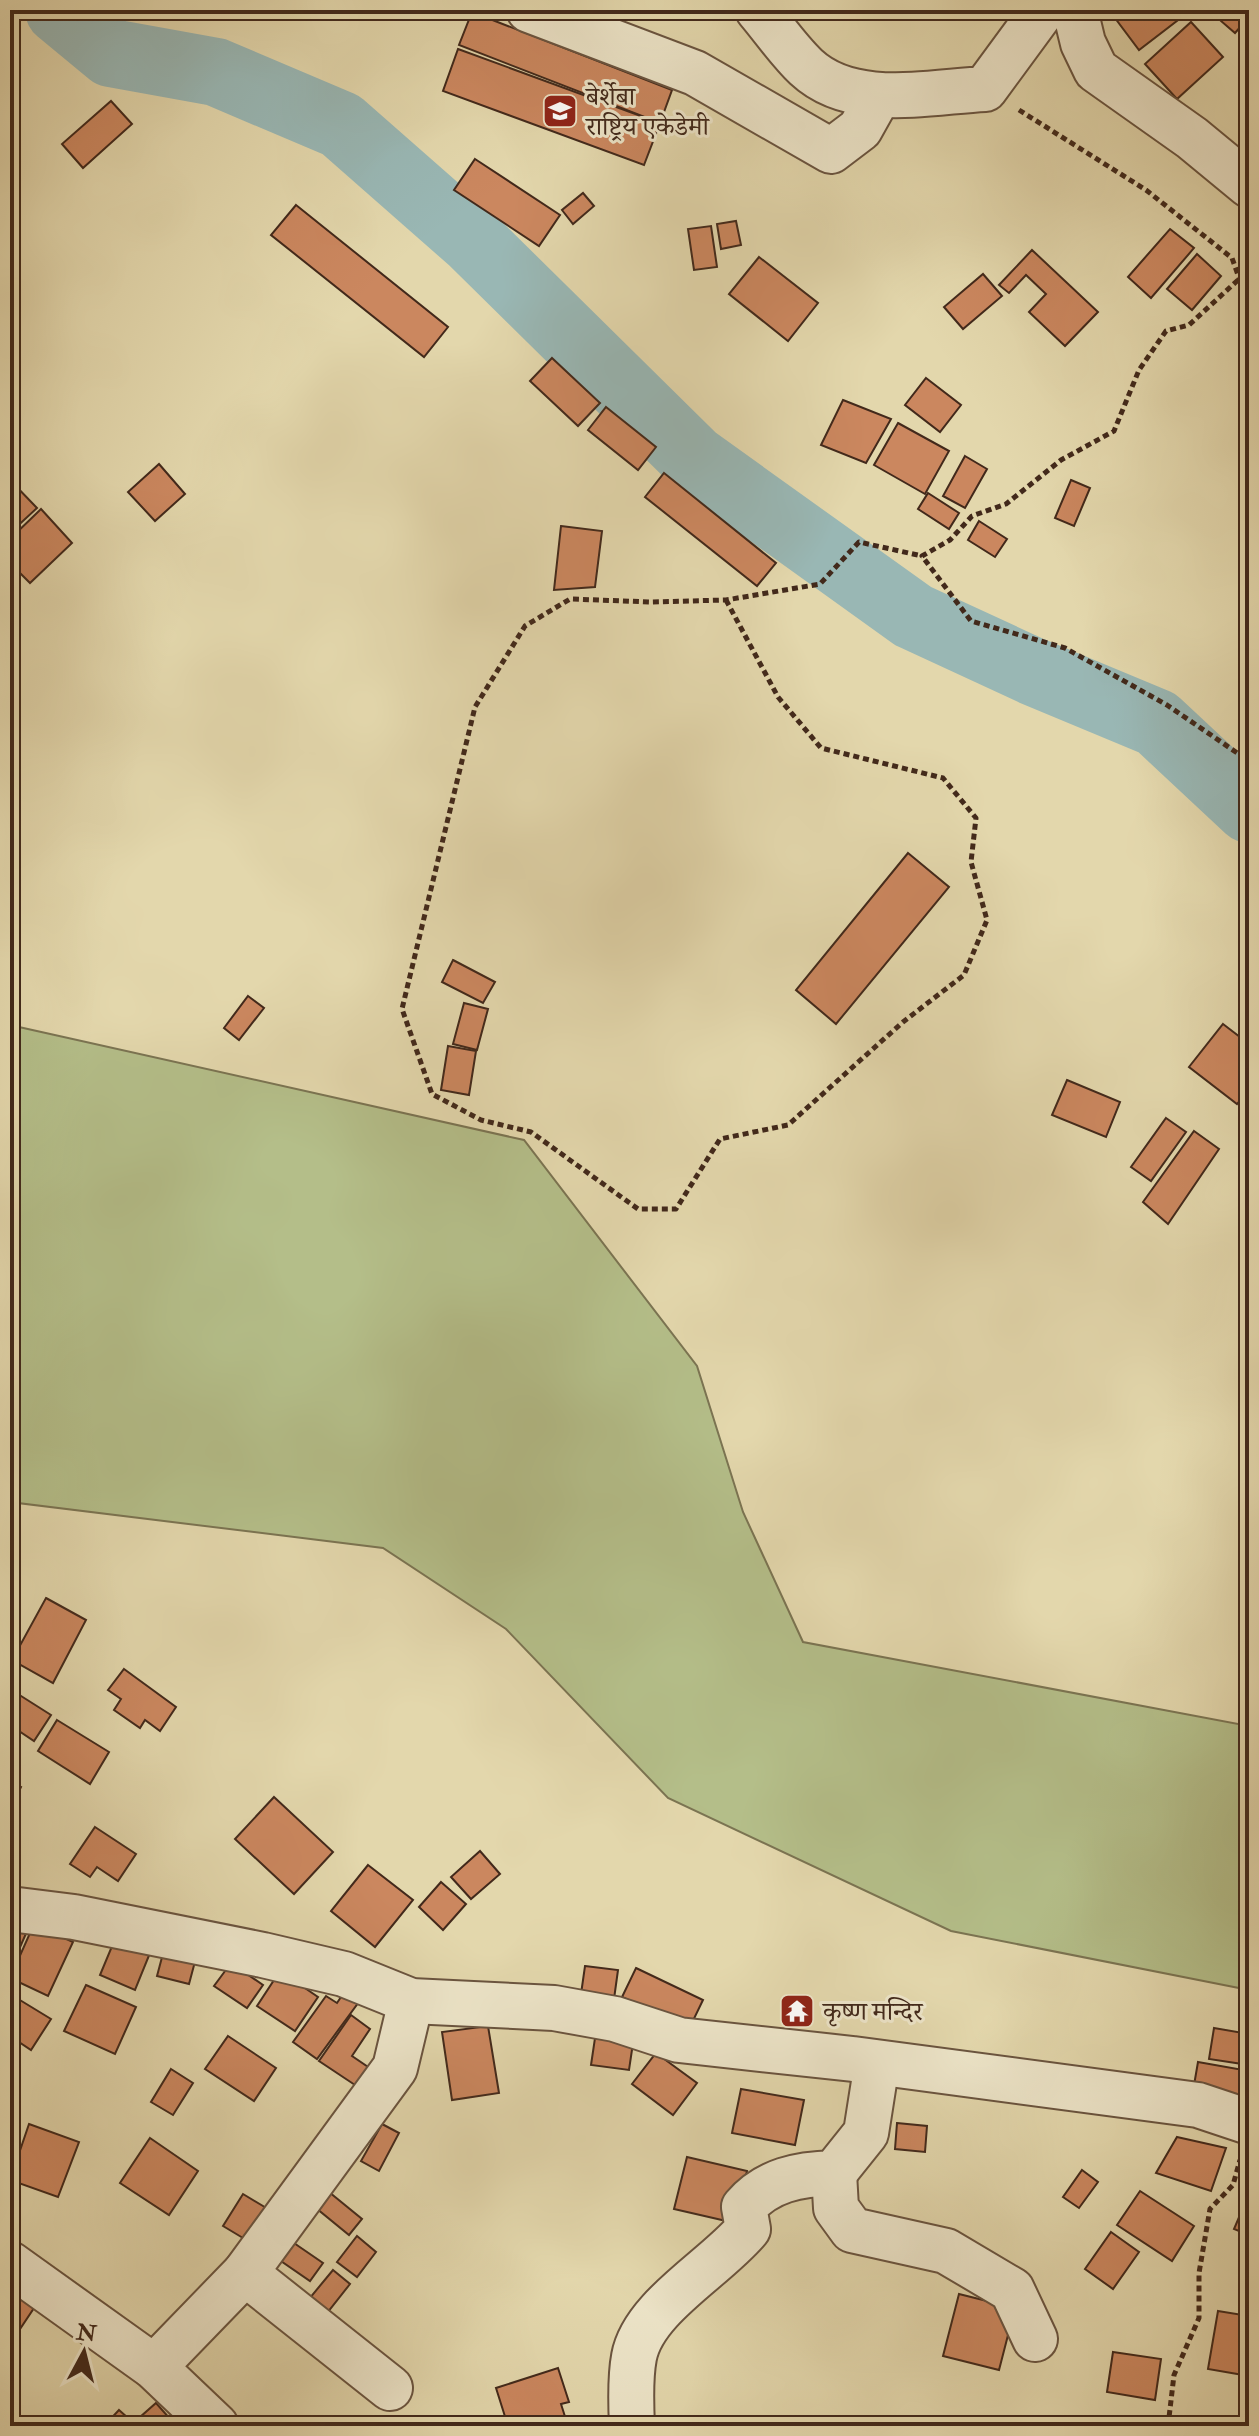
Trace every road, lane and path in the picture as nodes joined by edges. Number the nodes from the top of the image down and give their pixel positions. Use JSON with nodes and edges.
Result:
{"nodes":[{"id":1,"x":529,"y":10,"type":"edge"},
{"id":2,"x":758,"y":10,"type":"edge"},
{"id":3,"x":1043,"y":10,"type":"edge"},
{"id":4,"x":1075,"y":10,"type":"edge"},
{"id":5,"x":985,"y":89,"type":"junction"},
{"id":6,"x":879,"y":95,"type":"junction"},
{"id":7,"x":1249,"y":185,"type":"edge"},
{"id":8,"x":1238,"y":280,"type":"junction"},
{"id":9,"x":1249,"y":306,"type":"edge"},
{"id":10,"x":922,"y":556,"type":"junction"},
{"id":11,"x":726,"y":600,"type":"junction"},
{"id":12,"x":1249,"y":761,"type":"edge"},
{"id":13,"x":10,"y":1909,"type":"edge"},
{"id":14,"x":411,"y":2001,"type":"junction"},
{"id":15,"x":877,"y":2063,"type":"junction"},
{"id":16,"x":1245,"y":2139,"type":"edge"},
{"id":17,"x":834,"y":2173,"type":"junction"},
{"id":18,"x":10,"y":2264,"type":"edge"},
{"id":19,"x":245,"y":2273,"type":"junction"},
{"id":20,"x":1035,"y":2339,"type":"dead end"},
{"id":21,"x":154,"y":2367,"type":"junction"},
{"id":22,"x":390,"y":2388,"type":"dead end"},
{"id":23,"x":216,"y":2426,"type":"edge"},
{"id":24,"x":632,"y":2426,"type":"edge"},
{"id":25,"x":1168,"y":2426,"type":"edge"}],
"edges":[{"from":1,"to":6,"type":"street"},
{"from":2,"to":6,"type":"street"},
{"from":3,"to":5,"type":"street"},
{"from":4,"to":7,"type":"street"},
{"from":5,"to":6,"type":"street"},
{"from":5,"to":8,"type":"path"},
{"from":8,"to":9,"type":"path"},
{"from":8,"to":10,"type":"path"},
{"from":10,"to":11,"type":"path"},
{"from":10,"to":12,"type":"path"},
{"from":11,"to":11,"type":"path"},
{"from":13,"to":14,"type":"street"},
{"from":14,"to":15,"type":"street"},
{"from":14,"to":19,"type":"street"},
{"from":15,"to":16,"type":"street"},
{"from":15,"to":17,"type":"street"},
{"from":16,"to":25,"type":"path"},
{"from":17,"to":20,"type":"street"},
{"from":17,"to":24,"type":"street"},
{"from":18,"to":21,"type":"street"},
{"from":19,"to":21,"type":"street"},
{"from":19,"to":22,"type":"street"},
{"from":21,"to":23,"type":"street"}]}
